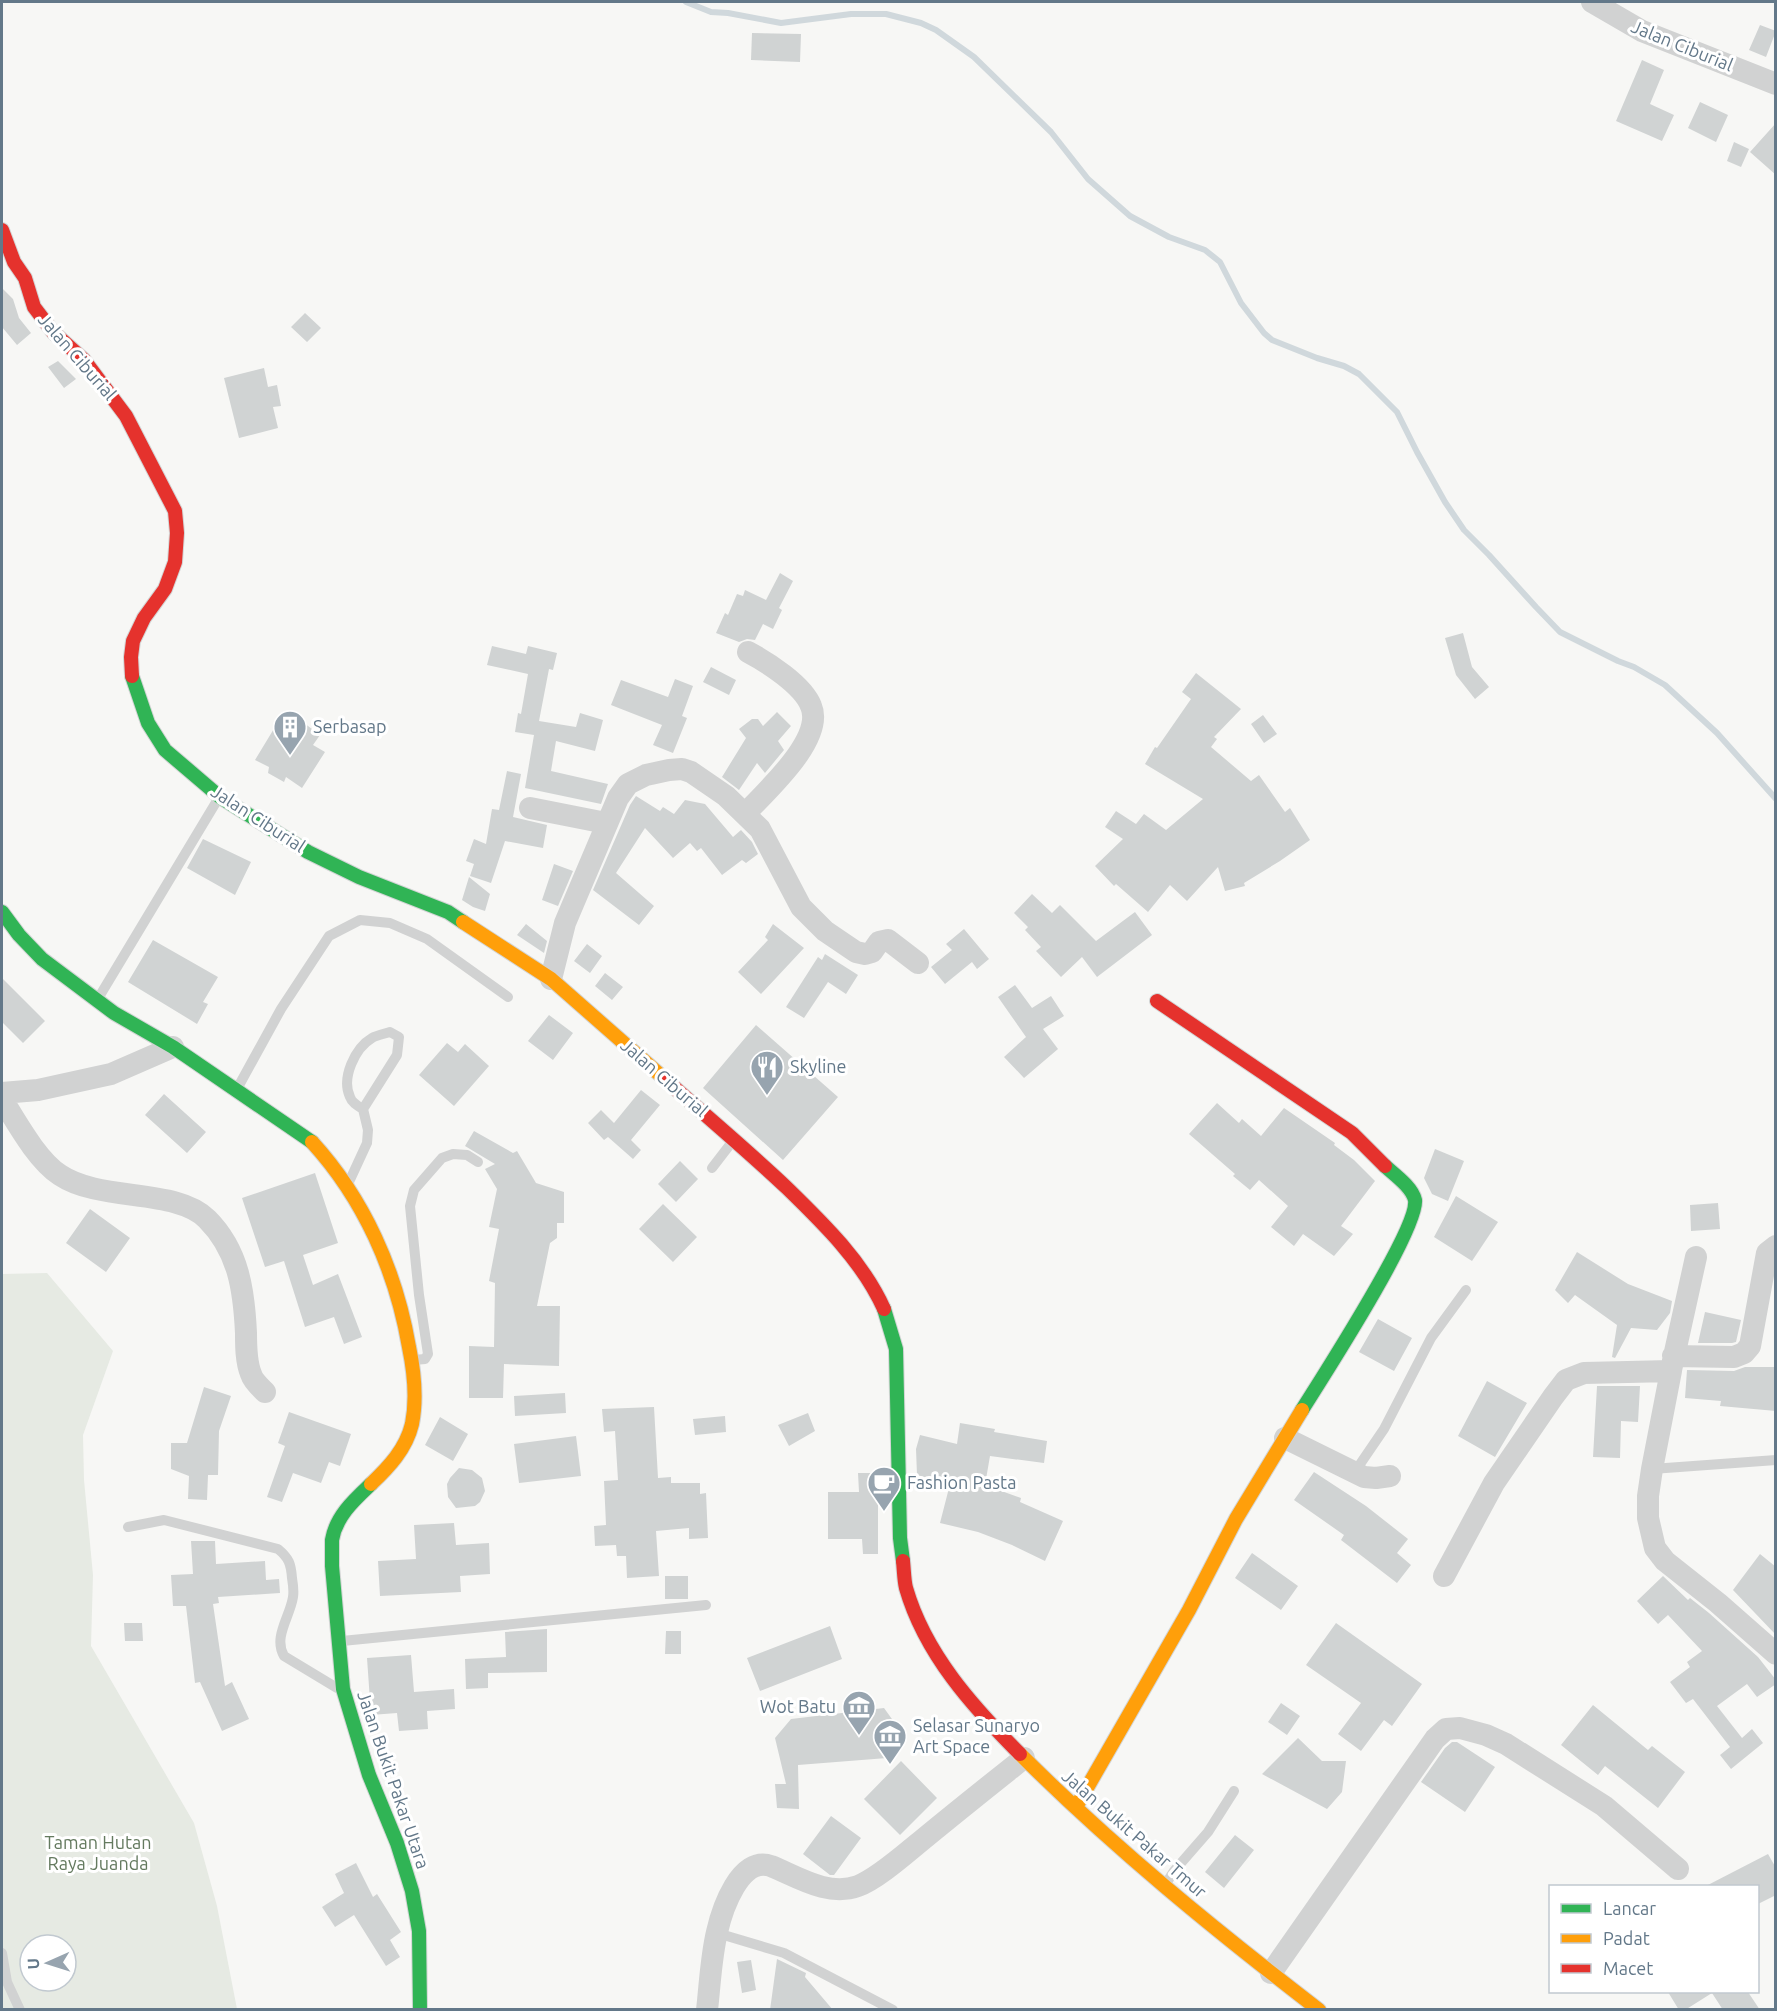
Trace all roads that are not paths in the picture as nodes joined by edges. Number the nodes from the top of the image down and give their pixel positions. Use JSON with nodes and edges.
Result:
{"nodes":[{"id":1,"x":1592,"y":2,"type":"edge"},
{"id":2,"x":1776,"y":84,"type":"edge"},
{"id":3,"x":2,"y":230,"type":"edge"},
{"id":4,"x":2,"y":277,"type":"edge"},
{"id":5,"x":25,"y":278,"type":"junction"},
{"id":6,"x":748,"y":652,"type":"dead end"},
{"id":7,"x":220,"y":797,"type":"junction"},
{"id":8,"x":530,"y":808,"type":"dead end"},
{"id":9,"x":746,"y":813,"type":"junction"},
{"id":10,"x":606,"y":823,"type":"junction"},
{"id":11,"x":2,"y":912,"type":"edge"},
{"id":12,"x":918,"y":963,"type":"dead end"},
{"id":13,"x":551,"y":979,"type":"junction"},
{"id":14,"x":508,"y":997,"type":"dead end"},
{"id":15,"x":97,"y":1000,"type":"junction"},
{"id":16,"x":1156,"y":1001,"type":"dead end"},
{"id":17,"x":173,"y":1047,"type":"junction"},
{"id":18,"x":237,"y":1090,"type":"junction"},
{"id":19,"x":2,"y":1093,"type":"edge"},
{"id":20,"x":2,"y":1099,"type":"edge"},
{"id":21,"x":363,"y":1109,"type":"junction"},
{"id":22,"x":734,"y":1140,"type":"junction"},
{"id":23,"x":478,"y":1162,"type":"dead end"},
{"id":24,"x":712,"y":1168,"type":"dead end"},
{"id":25,"x":775,"y":1178,"type":"joint"},
{"id":26,"x":346,"y":1186,"type":"junction"},
{"id":27,"x":1776,"y":1246,"type":"edge"},
{"id":28,"x":1696,"y":1257,"type":"dead end"},
{"id":29,"x":1467,"y":1290,"type":"dead end"},
{"id":30,"x":412,"y":1360,"type":"junction"},
{"id":31,"x":1672,"y":1364,"type":"junction"},
{"id":32,"x":265,"y":1392,"type":"dead end"},
{"id":33,"x":1285,"y":1438,"type":"junction"},
{"id":34,"x":1776,"y":1460,"type":"edge"},
{"id":35,"x":1652,"y":1469,"type":"junction"},
{"id":36,"x":1354,"y":1473,"type":"junction"},
{"id":37,"x":1390,"y":1476,"type":"dead end"},
{"id":38,"x":128,"y":1527,"type":"dead end"},
{"id":39,"x":1444,"y":1576,"type":"dead end"},
{"id":40,"x":706,"y":1605,"type":"dead end"},
{"id":41,"x":339,"y":1642,"type":"junction"},
{"id":42,"x":1776,"y":1654,"type":"edge"},
{"id":43,"x":343,"y":1691,"type":"junction"},
{"id":44,"x":1024,"y":1758,"type":"junction"},
{"id":45,"x":1234,"y":1791,"type":"dead end"},
{"id":46,"x":1076,"y":1807,"type":"junction"},
{"id":47,"x":1678,"y":1869,"type":"dead end"},
{"id":48,"x":1165,"y":1886,"type":"junction"},
{"id":49,"x":717,"y":1933,"type":"junction"},
{"id":50,"x":2,"y":1953,"type":"edge"},
{"id":51,"x":1271,"y":1973,"type":"junction"},
{"id":52,"x":20,"y":2010,"type":"edge"},
{"id":53,"x":420,"y":2010,"type":"edge"},
{"id":54,"x":707,"y":2010,"type":"edge"},
{"id":55,"x":893,"y":2010,"type":"edge"},
{"id":56,"x":1319,"y":2010,"type":"edge"}],
"edges":[{"from":1,"to":2,"type":"street","name":"Jalan Ciburial"},
{"from":3,"to":5,"type":"street","name":"Jalan Ciburial"},
{"from":4,"to":5,"type":"street"},
{"from":5,"to":7,"type":"street","name":"Jalan Ciburial"},
{"from":6,"to":9,"type":"street"},
{"from":7,"to":13,"type":"street","name":"Jalan Ciburial"},
{"from":7,"to":15,"type":"lane"},
{"from":8,"to":10,"type":"street"},
{"from":9,"to":10,"type":"street"},
{"from":9,"to":12,"type":"street"},
{"from":10,"to":13,"type":"street"},
{"from":11,"to":15,"type":"street","name":"Jalan Bukit Pakar Utara"},
{"from":13,"to":22,"type":"street","name":"Jalan Ciburial"},
{"from":14,"to":18,"type":"lane"},
{"from":15,"to":17,"type":"street","name":"Jalan Bukit Pakar Utara"},
{"from":16,"to":33,"type":"street"},
{"from":17,"to":18,"type":"street","name":"Jalan Bukit Pakar Utara"},
{"from":17,"to":19,"type":"street"},
{"from":18,"to":26,"type":"street","name":"Jalan Bukit Pakar Utara"},
{"from":20,"to":32,"type":"street"},
{"from":21,"to":21,"type":"lane"},
{"from":21,"to":26,"type":"lane"},
{"from":22,"to":24,"type":"lane"},
{"from":22,"to":25,"type":"street","name":"Jalan Ciburial"},
{"from":23,"to":30,"type":"lane"},
{"from":25,"to":44,"type":"street","name":"Jalan Bukit Pakar Tmur"},
{"from":26,"to":30,"type":"street","name":"Jalan Bukit Pakar Utara"},
{"from":27,"to":31,"type":"street"},
{"from":28,"to":31,"type":"street"},
{"from":29,"to":36,"type":"lane"},
{"from":30,"to":41,"type":"street","name":"Jalan Bukit Pakar Utara"},
{"from":31,"to":35,"type":"street"},
{"from":31,"to":39,"type":"street"},
{"from":33,"to":36,"type":"street"},
{"from":33,"to":46,"type":"street"},
{"from":34,"to":35,"type":"lane"},
{"from":35,"to":42,"type":"street"},
{"from":36,"to":37,"type":"street"},
{"from":38,"to":43,"type":"lane"},
{"from":40,"to":41,"type":"lane"},
{"from":41,"to":43,"type":"street","name":"Jalan Bukit Pakar Utara"},
{"from":43,"to":53,"type":"street","name":"Jalan Bukit Pakar Utara"},
{"from":44,"to":46,"type":"street","name":"Jalan Bukit Pakar Tmur"},
{"from":44,"to":49,"type":"street"},
{"from":45,"to":48,"type":"lane"},
{"from":46,"to":48,"type":"street","name":"Jalan Bukit Pakar Tmur"},
{"from":47,"to":51,"type":"street"},
{"from":48,"to":51,"type":"street","name":"Jalan Bukit Pakar Tmur"},
{"from":49,"to":54,"type":"street"},
{"from":49,"to":55,"type":"lane"},
{"from":50,"to":52,"type":"lane"},
{"from":51,"to":56,"type":"street","name":"Jalan Bukit Pakar Tmur"}]}
